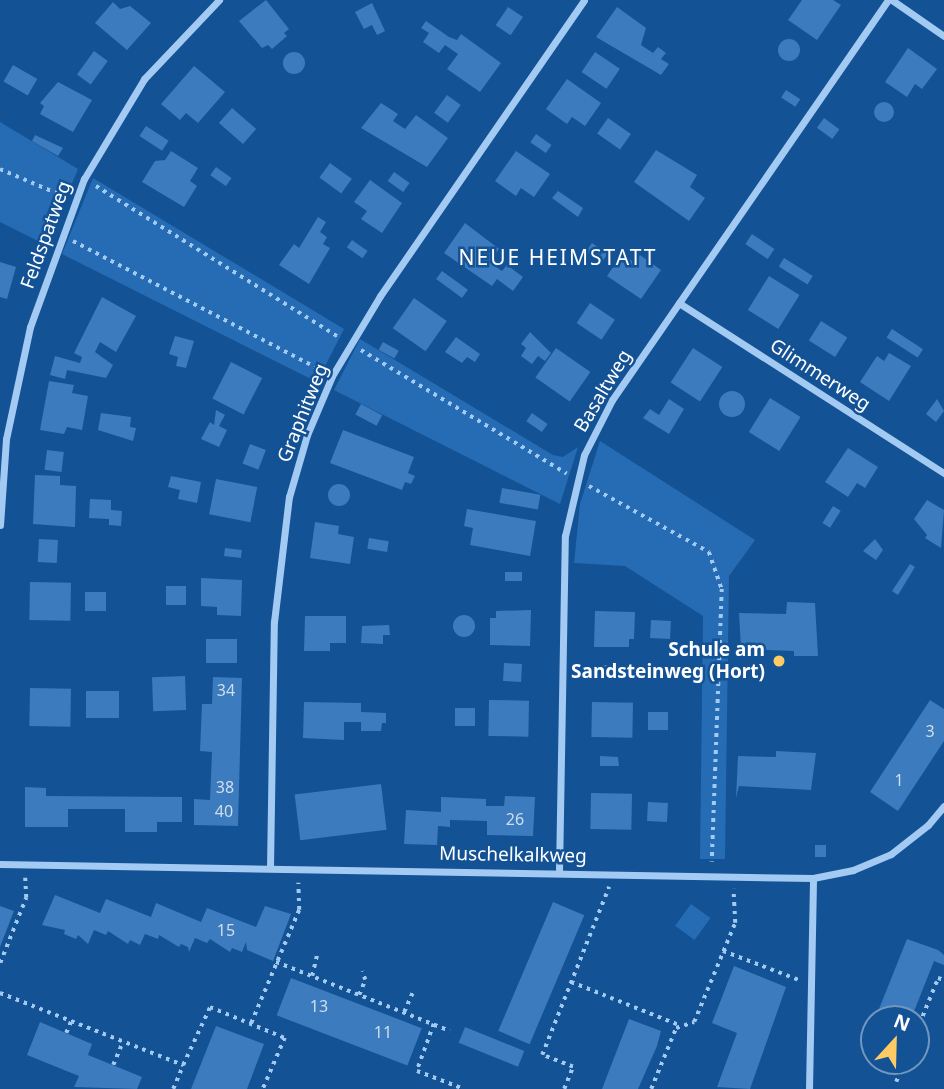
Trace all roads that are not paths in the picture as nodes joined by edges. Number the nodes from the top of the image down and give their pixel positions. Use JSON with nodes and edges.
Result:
{"nodes":[{"id":1,"x":219,"y":0,"type":"edge"},
{"id":2,"x":584,"y":0,"type":"edge"},
{"id":3,"x":890,"y":0,"type":"edge"},
{"id":4,"x":944,"y":36,"type":"edge"},
{"id":5,"x":679,"y":303,"type":"junction"},
{"id":6,"x":3,"y":438,"type":"edge"},
{"id":7,"x":944,"y":473,"type":"edge"},
{"id":8,"x":0,"y":525,"type":"edge"},
{"id":9,"x":944,"y":806,"type":"edge"},
{"id":10,"x":0,"y":864,"type":"edge"},
{"id":11,"x":270,"y":868,"type":"junction"},
{"id":12,"x":559,"y":872,"type":"junction"},
{"id":13,"x":813,"y":878,"type":"junction"},
{"id":14,"x":809,"y":1089,"type":"edge"}],
"edges":[{"from":1,"to":6,"type":"street","name":"Feldspatweg"},
{"from":2,"to":11,"type":"street","name":"Graphitweg"},
{"from":3,"to":4,"type":"street"},
{"from":3,"to":5,"type":"street","name":"Basaltweg"},
{"from":5,"to":7,"type":"street","name":"Glimmerweg"},
{"from":5,"to":12,"type":"street","name":"Basaltweg"},
{"from":6,"to":8,"type":"street","name":"Feldspatweg"},
{"from":9,"to":13,"type":"street","name":"Muschelkalkweg"},
{"from":10,"to":11,"type":"street","name":"Muschelkalkweg"},
{"from":11,"to":12,"type":"street","name":"Muschelkalkweg"},
{"from":12,"to":13,"type":"street","name":"Muschelkalkweg"},
{"from":13,"to":14,"type":"street"}]}
